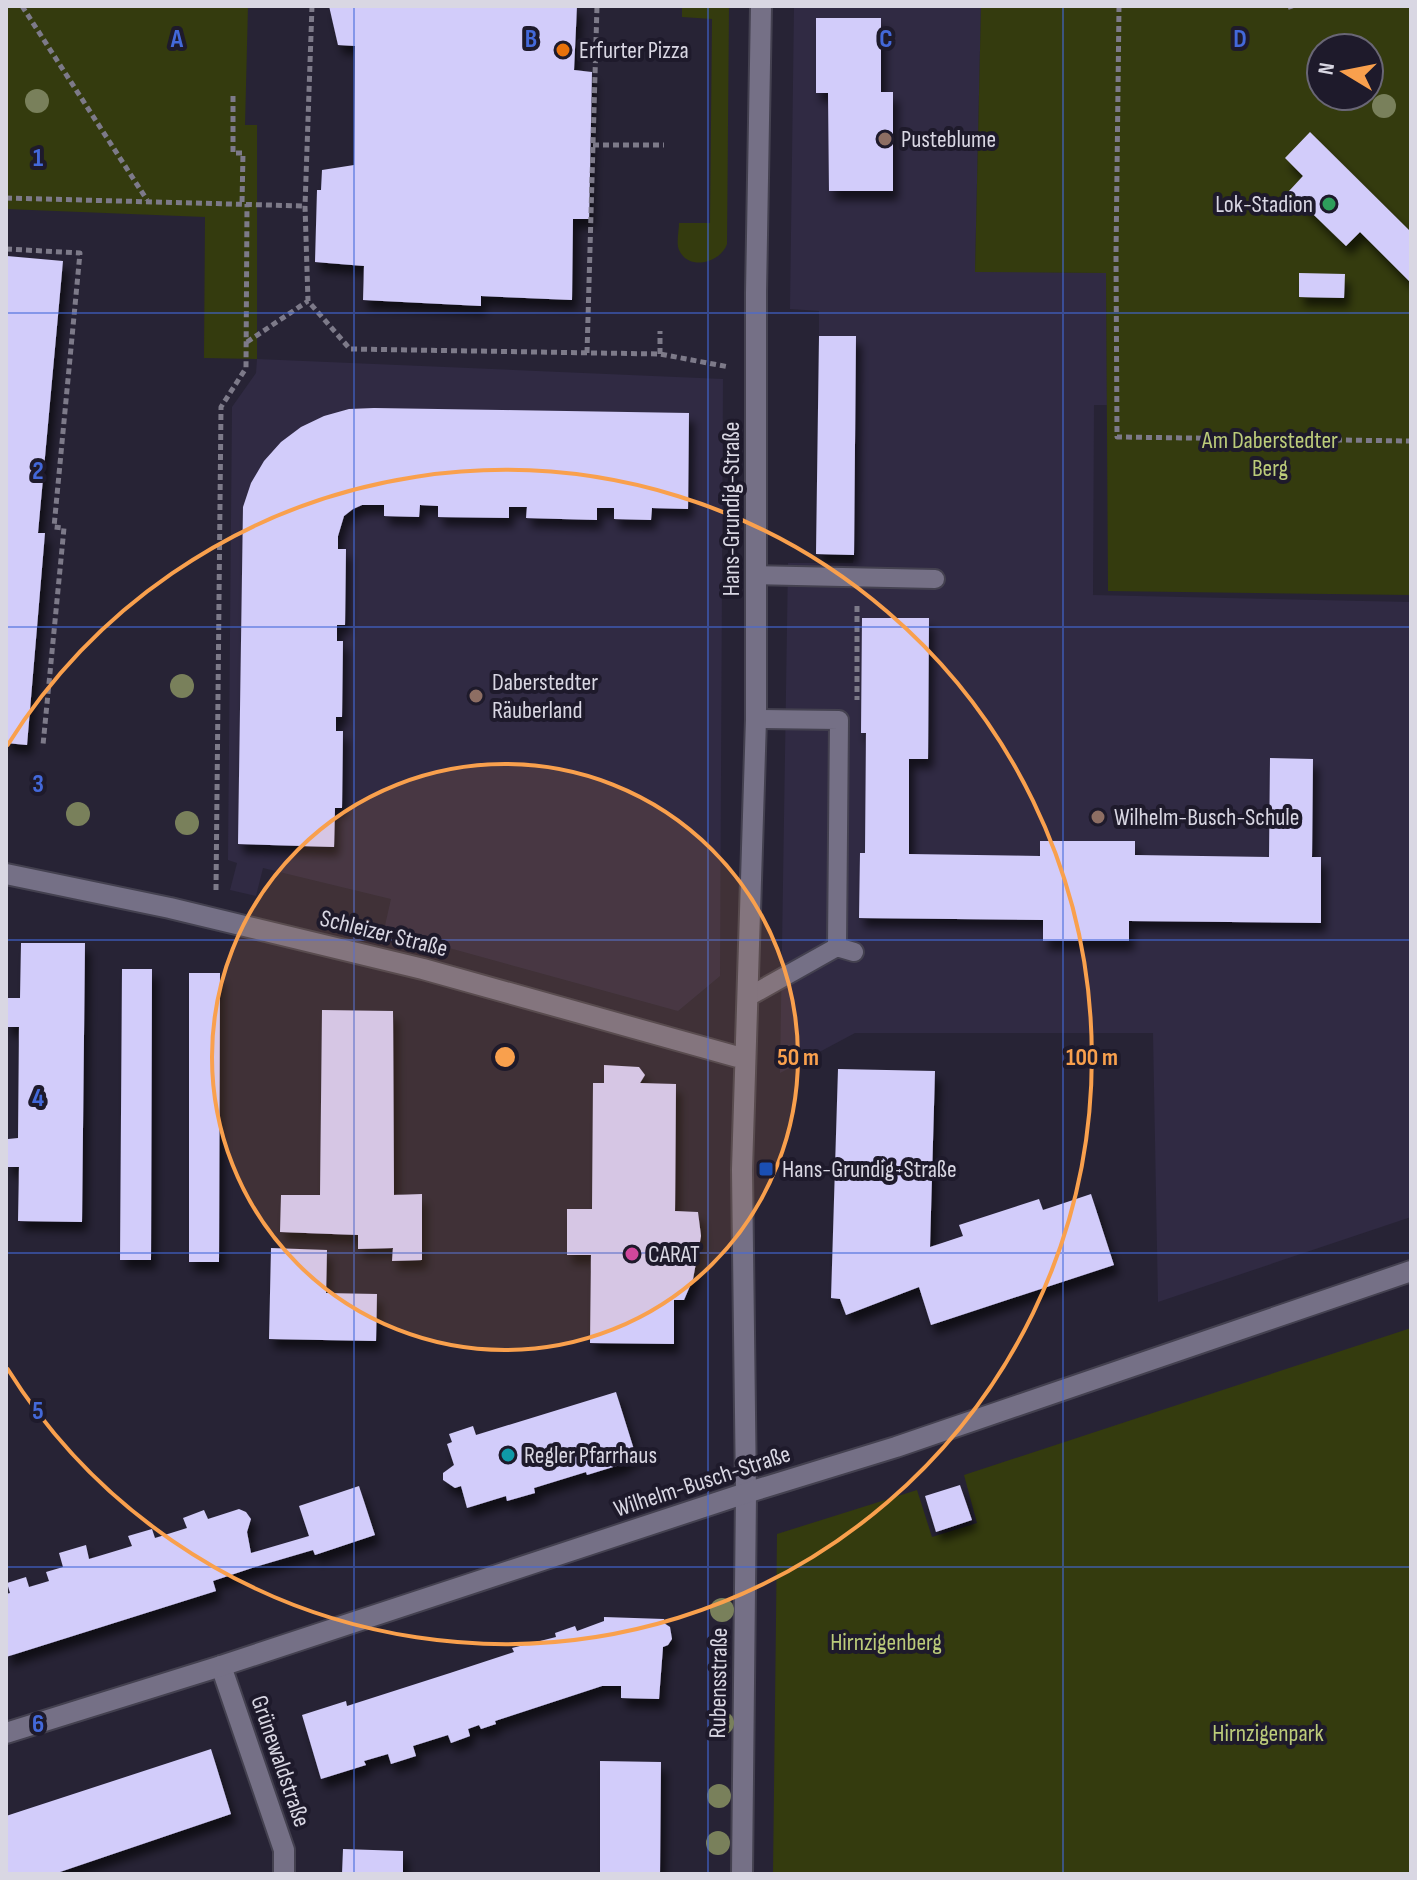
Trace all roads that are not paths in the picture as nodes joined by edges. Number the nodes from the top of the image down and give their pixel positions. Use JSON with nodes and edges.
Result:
{"nodes":[{"id":1,"x":761,"y":6,"type":"edge"},
{"id":2,"x":756,"y":575,"type":"junction"},
{"id":3,"x":935,"y":579,"type":"dead end"},
{"id":4,"x":756,"y":719,"type":"junction"},
{"id":5,"x":6,"y":874,"type":"edge"},
{"id":6,"x":748,"y":997,"type":"junction"},
{"id":7,"x":745,"y":1059,"type":"junction"},
{"id":8,"x":1411,"y":1271,"type":"edge"},
{"id":9,"x":746,"y":1493,"type":"junction"},
{"id":10,"x":221,"y":1666,"type":"junction"},
{"id":11,"x":6,"y":1733,"type":"edge"},
{"id":12,"x":284,"y":1874,"type":"edge"},
{"id":13,"x":742,"y":1874,"type":"edge"}],
"edges":[{"from":1,"to":2,"type":"street","name":"Hans-Grundig-Straße"},
{"from":2,"to":3,"type":"lane"},
{"from":2,"to":4,"type":"street","name":"Hans-Grundig-Straße"},
{"from":4,"to":6,"type":"street","name":"Hans-Grundig-Straße"},
{"from":4,"to":6,"type":"lane"},
{"from":5,"to":7,"type":"street","name":"Schleizer Straße"},
{"from":6,"to":7,"type":"street","name":"Hans-Grundig-Straße"},
{"from":7,"to":9,"type":"street","name":"Hans-Grundig-Straße"},
{"from":8,"to":9,"type":"street","name":"Wilhelm-Busch-Straße"},
{"from":9,"to":10,"type":"street","name":"Wilhelm-Busch-Straße"},
{"from":9,"to":13,"type":"street","name":"Rubensstraße"},
{"from":10,"to":11,"type":"street","name":"Wilhelm-Busch-Straße"},
{"from":10,"to":12,"type":"street","name":"Grünewaldstraße"}]}
